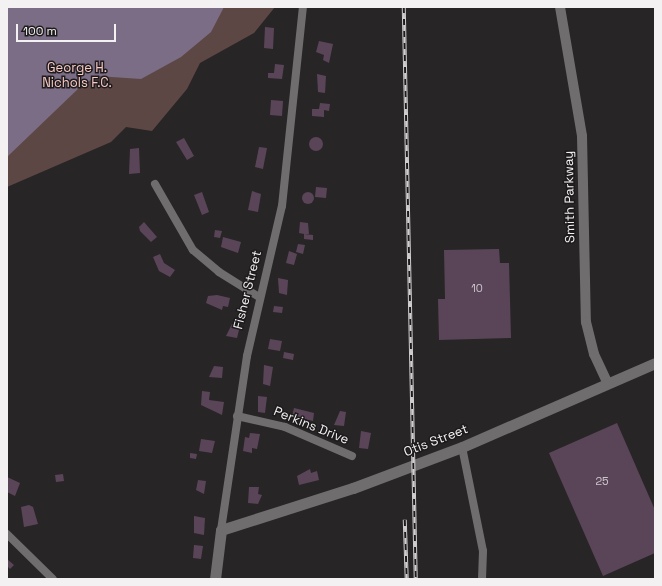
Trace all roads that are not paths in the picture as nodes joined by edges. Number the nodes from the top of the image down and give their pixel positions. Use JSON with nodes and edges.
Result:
{"nodes":[{"id":1,"x":303,"y":7,"type":"edge"},
{"id":2,"x":560,"y":7,"type":"edge"},
{"id":3,"x":155,"y":184,"type":"dead end"},
{"id":4,"x":259,"y":297,"type":"junction"},
{"id":5,"x":655,"y":363,"type":"edge"},
{"id":6,"x":608,"y":384,"type":"junction"},
{"id":7,"x":237,"y":416,"type":"junction"},
{"id":8,"x":462,"y":447,"type":"junction"},
{"id":9,"x":352,"y":456,"type":"dead end"},
{"id":10,"x":221,"y":530,"type":"junction"},
{"id":11,"x":7,"y":534,"type":"edge"},
{"id":12,"x":53,"y":579,"type":"edge"},
{"id":13,"x":215,"y":579,"type":"edge"},
{"id":14,"x":482,"y":579,"type":"edge"}],
"edges":[{"from":1,"to":4,"type":"street","name":"Fisher Street"},
{"from":2,"to":6,"type":"street","name":"Smith Parkway"},
{"from":3,"to":4,"type":"street"},
{"from":4,"to":7,"type":"street","name":"Fisher Street"},
{"from":5,"to":6,"type":"main road","name":"Otis Street"},
{"from":6,"to":8,"type":"main road","name":"Otis Street"},
{"from":7,"to":9,"type":"street","name":"Perkins Drive"},
{"from":7,"to":10,"type":"street","name":"Fisher Street"},
{"from":8,"to":10,"type":"main road","name":"Otis Street"},
{"from":8,"to":14,"type":"street"},
{"from":10,"to":13,"type":"main road","name":"Fisher Street"},
{"from":11,"to":12,"type":"street"}]}
